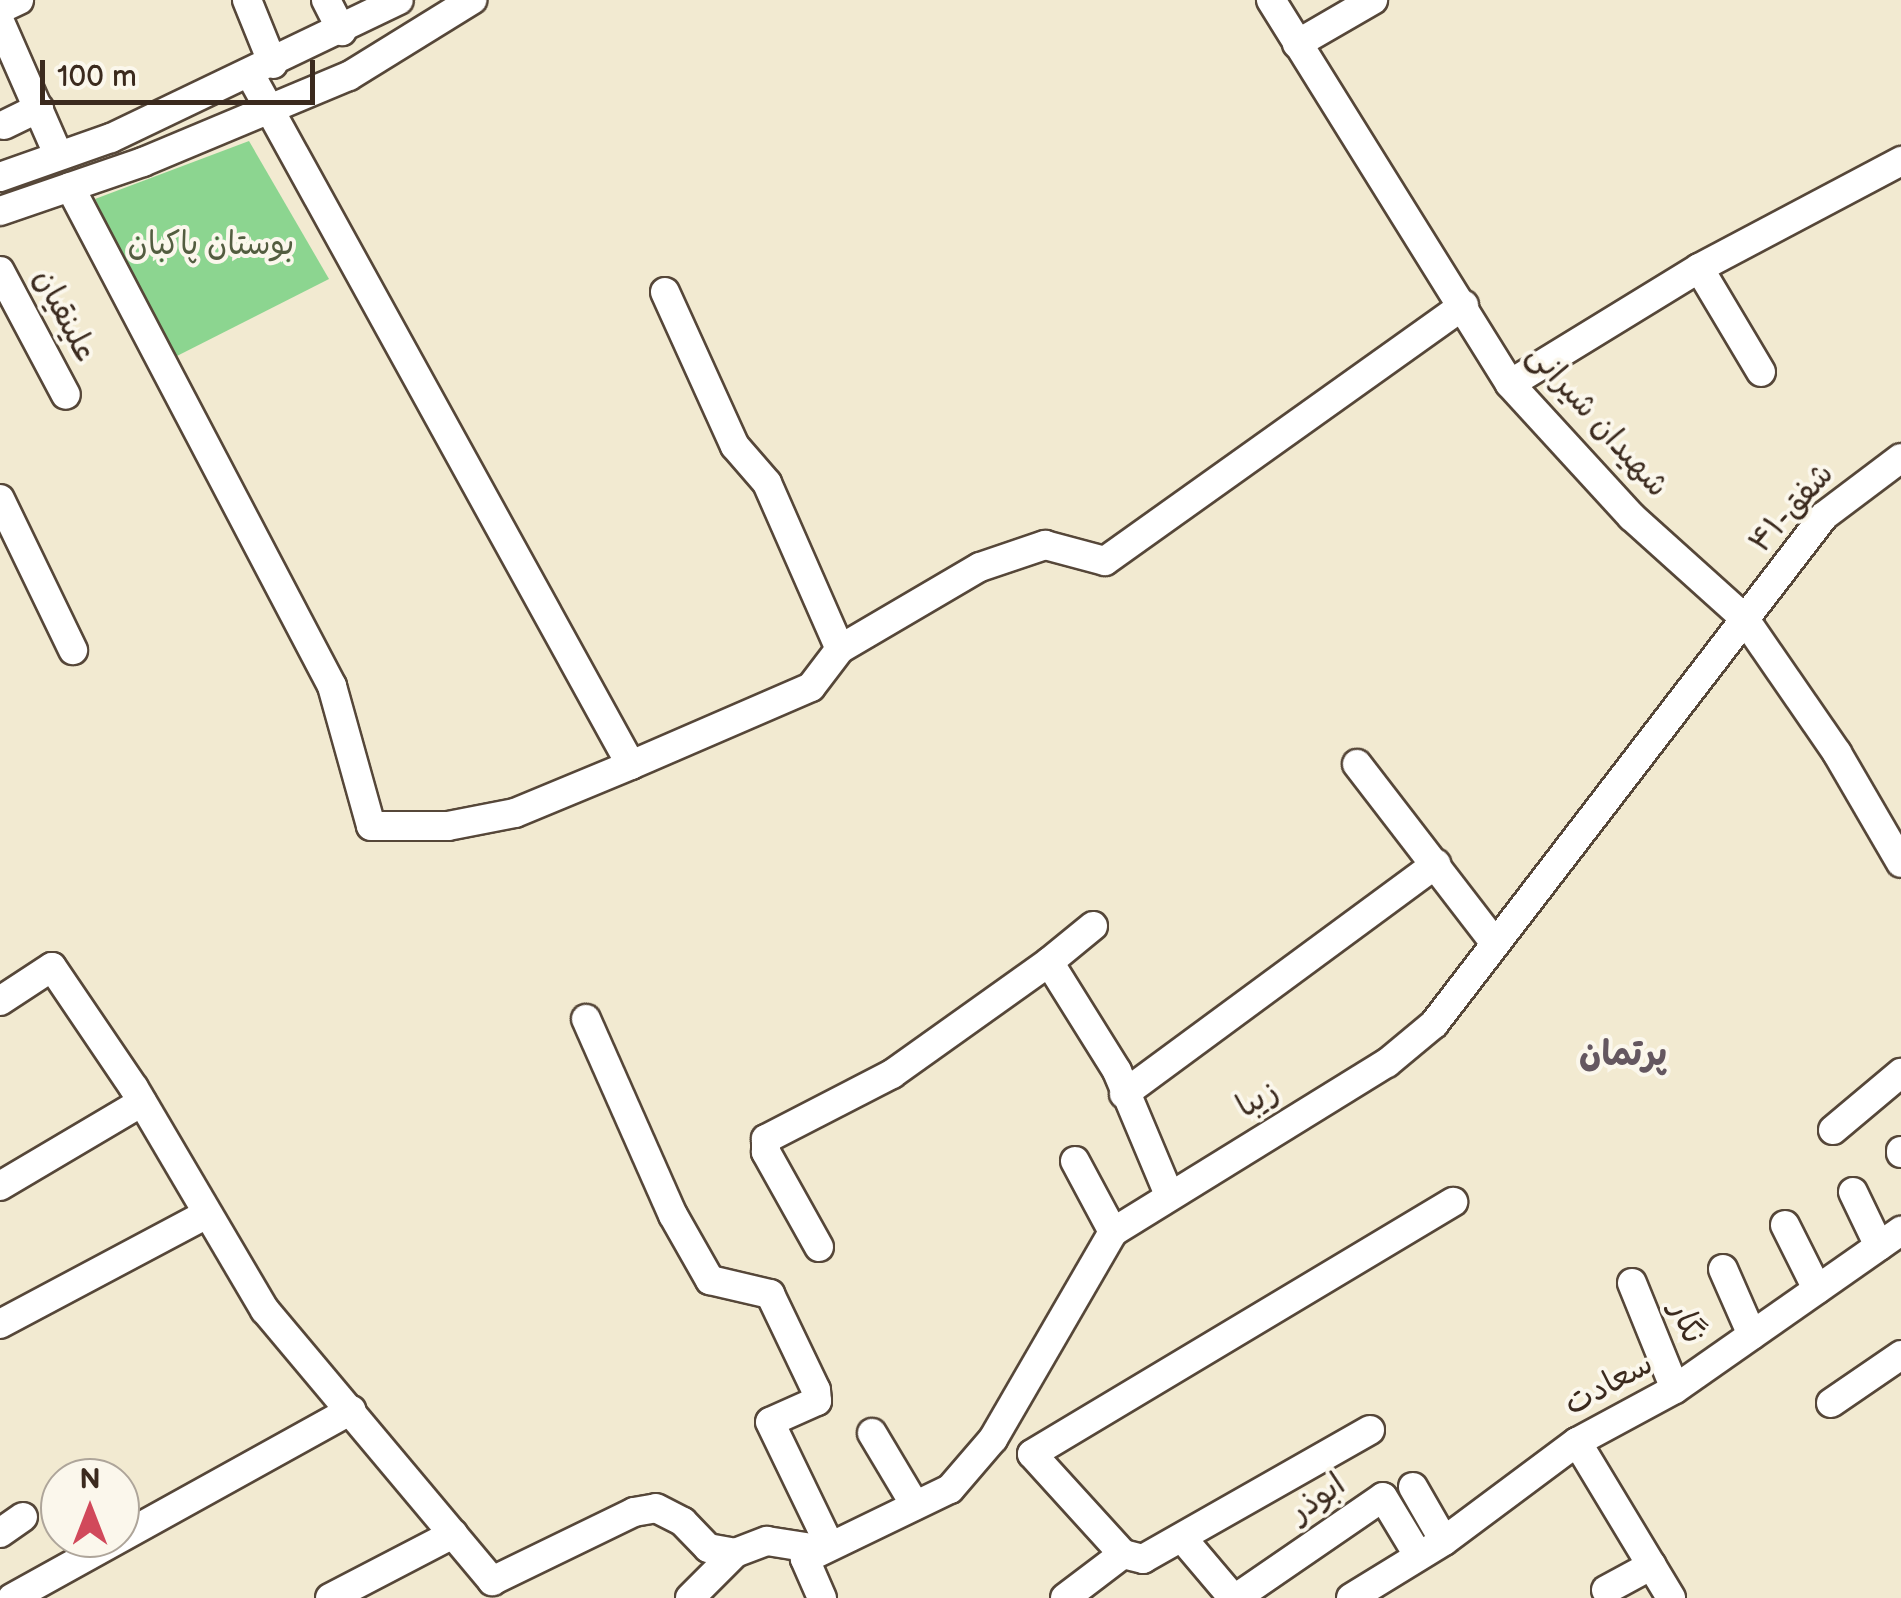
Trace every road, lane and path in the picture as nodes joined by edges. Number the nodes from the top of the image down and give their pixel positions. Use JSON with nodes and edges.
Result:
{"nodes":[{"id":1,"x":19,"y":0,"type":"edge"},
{"id":2,"x":247,"y":0,"type":"edge"},
{"id":3,"x":326,"y":0,"type":"edge"},
{"id":4,"x":399,"y":0,"type":"edge"},
{"id":5,"x":472,"y":0,"type":"edge"},
{"id":6,"x":1271,"y":0,"type":"edge"},
{"id":7,"x":1373,"y":0,"type":"edge"},
{"id":8,"x":0,"y":10,"type":"edge"},
{"id":9,"x":0,"y":22,"type":"edge"},
{"id":10,"x":342,"y":31,"type":"junction"},
{"id":11,"x":1297,"y":44,"type":"junction"},
{"id":12,"x":6,"y":50,"type":"edge"},
{"id":13,"x":262,"y":69,"type":"junction"},
{"id":14,"x":39,"y":108,"type":"junction"},
{"id":15,"x":270,"y":109,"type":"junction"},
{"id":16,"x":4,"y":125,"type":"dead end"},
{"id":17,"x":110,"y":138,"type":"junction"},
{"id":18,"x":58,"y":154,"type":"junction"},
{"id":19,"x":1901,"y":161,"type":"edge"},
{"id":20,"x":125,"y":168,"type":"junction"},
{"id":21,"x":0,"y":177,"type":"edge"},
{"id":22,"x":70,"y":188,"type":"junction"},
{"id":23,"x":0,"y":211,"type":"edge"},
{"id":24,"x":1699,"y":268,"type":"junction"},
{"id":25,"x":0,"y":271,"type":"edge"},
{"id":26,"x":664,"y":292,"type":"dead end"},
{"id":27,"x":1464,"y":305,"type":"junction"},
{"id":28,"x":1761,"y":372,"type":"dead end"},
{"id":29,"x":1510,"y":384,"type":"junction"},
{"id":30,"x":66,"y":395,"type":"dead end"},
{"id":31,"x":1901,"y":458,"type":"edge"},
{"id":32,"x":0,"y":500,"type":"edge"},
{"id":33,"x":1744,"y":618,"type":"junction"},
{"id":34,"x":840,"y":649,"type":"junction"},
{"id":35,"x":73,"y":650,"type":"dead end"},
{"id":36,"x":1358,"y":764,"type":"dead end"},
{"id":37,"x":631,"y":765,"type":"junction"},
{"id":38,"x":1901,"y":863,"type":"edge"},
{"id":39,"x":1436,"y":864,"type":"junction"},
{"id":40,"x":1093,"y":926,"type":"dead end"},
{"id":41,"x":1494,"y":942,"type":"junction"},
{"id":42,"x":1049,"y":962,"type":"junction"},
{"id":43,"x":0,"y":1001,"type":"edge"},
{"id":44,"x":586,"y":1019,"type":"dead end"},
{"id":45,"x":1901,"y":1073,"type":"edge"},
{"id":46,"x":1124,"y":1094,"type":"junction"},
{"id":47,"x":142,"y":1102,"type":"junction"},
{"id":48,"x":1833,"y":1130,"type":"dead end"},
{"id":49,"x":1075,"y":1161,"type":"dead end"},
{"id":50,"x":0,"y":1186,"type":"edge"},
{"id":51,"x":1853,"y":1192,"type":"dead end"},
{"id":52,"x":1169,"y":1195,"type":"junction"},
{"id":53,"x":1454,"y":1202,"type":"dead end"},
{"id":54,"x":207,"y":1214,"type":"junction"},
{"id":55,"x":1785,"y":1225,"type":"dead end"},
{"id":56,"x":1113,"y":1232,"type":"junction"},
{"id":57,"x":1890,"y":1239,"type":"edge"},
{"id":58,"x":819,"y":1247,"type":"dead end"},
{"id":59,"x":1723,"y":1269,"type":"dead end"},
{"id":60,"x":1632,"y":1282,"type":"dead end"},
{"id":61,"x":1818,"y":1289,"type":"junction"},
{"id":62,"x":0,"y":1324,"type":"edge"},
{"id":63,"x":1752,"y":1335,"type":"junction"},
{"id":64,"x":1901,"y":1356,"type":"edge"},
{"id":65,"x":1675,"y":1389,"type":"junction"},
{"id":66,"x":1831,"y":1404,"type":"dead end"},
{"id":67,"x":352,"y":1410,"type":"junction"},
{"id":68,"x":1370,"y":1430,"type":"dead end"},
{"id":69,"x":872,"y":1433,"type":"dead end"},
{"id":70,"x":1577,"y":1442,"type":"junction"},
{"id":71,"x":1413,"y":1487,"type":"dead end"},
{"id":72,"x":915,"y":1505,"type":"junction"},
{"id":73,"x":453,"y":1534,"type":"junction"},
{"id":74,"x":1183,"y":1539,"type":"junction"},
{"id":75,"x":1444,"y":1540,"type":"junction"},
{"id":76,"x":823,"y":1546,"type":"junction"},
{"id":77,"x":735,"y":1554,"type":"junction"},
{"id":78,"x":1123,"y":1554,"type":"junction"},
{"id":79,"x":1418,"y":1555,"type":"junction"},
{"id":80,"x":1652,"y":1565,"type":"junction"},
{"id":81,"x":498,"y":1590,"type":"edge"},
{"id":82,"x":1606,"y":1590,"type":"dead end"},
{"id":83,"x":1360,"y":1596,"type":"edge"},
{"id":84,"x":12,"y":1598,"type":"edge"},
{"id":85,"x":330,"y":1598,"type":"edge"},
{"id":86,"x":690,"y":1598,"type":"edge"},
{"id":87,"x":822,"y":1598,"type":"edge"},
{"id":88,"x":1064,"y":1598,"type":"edge"},
{"id":89,"x":1234,"y":1598,"type":"edge"},
{"id":90,"x":1671,"y":1598,"type":"edge"}],
"edges":[{"from":1,"to":8,"type":"street"},
{"from":2,"to":13,"type":"street"},
{"from":3,"to":10,"type":"street"},
{"from":4,"to":10,"type":"street"},
{"from":5,"to":15,"type":"street"},
{"from":6,"to":11,"type":"street","name":"شهیدان شیرانی"},
{"from":7,"to":11,"type":"street"},
{"from":9,"to":12,"type":"street"},
{"from":10,"to":13,"type":"street"},
{"from":11,"to":27,"type":"street","name":"شهیدان شیرانی"},
{"from":12,"to":14,"type":"street"},
{"from":13,"to":15,"type":"street"},
{"from":13,"to":17,"type":"street"},
{"from":14,"to":16,"type":"street"},
{"from":14,"to":18,"type":"street"},
{"from":15,"to":20,"type":"street"},
{"from":15,"to":37,"type":"street"},
{"from":17,"to":18,"type":"street"},
{"from":17,"to":20,"type":"street"},
{"from":18,"to":21,"type":"street"},
{"from":19,"to":24,"type":"street"},
{"from":20,"to":22,"type":"street"},
{"from":22,"to":23,"type":"street"},
{"from":22,"to":37,"type":"street"},
{"from":24,"to":28,"type":"street"},
{"from":24,"to":29,"type":"street"},
{"from":25,"to":30,"type":"street","name":"علینقیان"},
{"from":26,"to":34,"type":"street"},
{"from":27,"to":29,"type":"street","name":"شهیدان شیرانی"},
{"from":27,"to":34,"type":"street"},
{"from":29,"to":33,"type":"street","name":"شهیدان شیرانی"},
{"from":31,"to":33,"type":"street","name":"شفق-۴۱"},
{"from":32,"to":35,"type":"street"},
{"from":33,"to":38,"type":"street","name":"شهیدان شیرانی"},
{"from":33,"to":41,"type":"street","name":"زیبا"},
{"from":34,"to":37,"type":"street"},
{"from":36,"to":39,"type":"street"},
{"from":39,"to":41,"type":"street"},
{"from":39,"to":46,"type":"street"},
{"from":40,"to":42,"type":"street"},
{"from":41,"to":52,"type":"street","name":"زیبا"},
{"from":42,"to":46,"type":"street"},
{"from":42,"to":58,"type":"street"},
{"from":43,"to":47,"type":"street"},
{"from":44,"to":76,"type":"street"},
{"from":45,"to":48,"type":"street"},
{"from":46,"to":52,"type":"street"},
{"from":47,"to":50,"type":"street"},
{"from":47,"to":54,"type":"street"},
{"from":49,"to":56,"type":"street"},
{"from":51,"to":57,"type":"street"},
{"from":52,"to":56,"type":"street","name":"زیبا"},
{"from":53,"to":78,"type":"street"},
{"from":54,"to":62,"type":"street"},
{"from":54,"to":67,"type":"street"},
{"from":55,"to":61,"type":"street"},
{"from":56,"to":72,"type":"street","name":"زیبا"},
{"from":57,"to":61,"type":"street","name":"سعادت"},
{"from":59,"to":63,"type":"street"},
{"from":60,"to":65,"type":"street","name":"نگار"},
{"from":61,"to":63,"type":"street","name":"سعادت"},
{"from":63,"to":65,"type":"street","name":"سعادت"},
{"from":64,"to":66,"type":"street"},
{"from":65,"to":70,"type":"street","name":"سعادت"},
{"from":67,"to":73,"type":"street"},
{"from":67,"to":84,"type":"street"},
{"from":68,"to":74,"type":"street"},
{"from":69,"to":72,"type":"street"},
{"from":70,"to":75,"type":"street","name":"سعادت"},
{"from":70,"to":80,"type":"street"},
{"from":71,"to":75,"type":"street"},
{"from":72,"to":76,"type":"street","name":"زیبا"},
{"from":73,"to":81,"type":"street"},
{"from":73,"to":85,"type":"street"},
{"from":74,"to":78,"type":"street"},
{"from":74,"to":89,"type":"street","name":"ابوذر"},
{"from":75,"to":79,"type":"street","name":"سعادت"},
{"from":76,"to":77,"type":"street"},
{"from":76,"to":87,"type":"street"},
{"from":77,"to":81,"type":"street"},
{"from":77,"to":86,"type":"street"},
{"from":78,"to":88,"type":"street"},
{"from":79,"to":83,"type":"street","name":"سعادت"},
{"from":79,"to":89,"type":"street","name":"ابوذر"},
{"from":80,"to":82,"type":"street"},
{"from":80,"to":90,"type":"street"}]}
